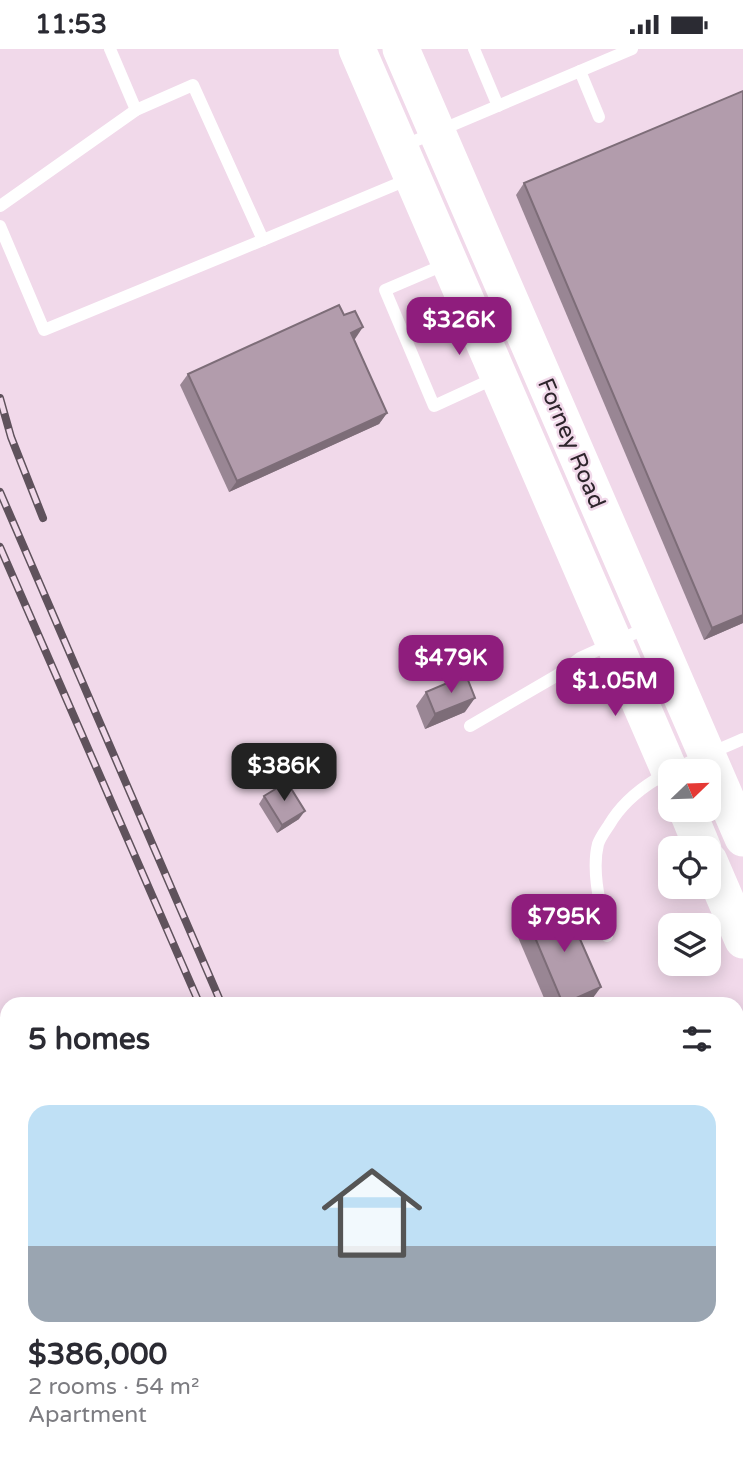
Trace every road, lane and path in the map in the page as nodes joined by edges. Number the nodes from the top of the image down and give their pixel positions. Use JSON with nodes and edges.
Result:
{"nodes":[{"id":1,"x":110,"y":49,"type":"edge"},
{"id":2,"x":357,"y":49,"type":"edge"},
{"id":3,"x":401,"y":49,"type":"edge"},
{"id":4,"x":474,"y":49,"type":"edge"},
{"id":5,"x":632,"y":49,"type":"edge"},
{"id":6,"x":580,"y":71,"type":"junction"},
{"id":7,"x":498,"y":106,"type":"junction"},
{"id":8,"x":136,"y":110,"type":"junction"},
{"id":9,"x":599,"y":117,"type":"dead end"},
{"id":10,"x":437,"y":132,"type":"junction"},
{"id":11,"x":406,"y":163,"type":"junction"},
{"id":12,"x":0,"y":206,"type":"edge"},
{"id":13,"x":0,"y":226,"type":"edge"},
{"id":14,"x":263,"y":240,"type":"junction"},
{"id":15,"x":450,"y":262,"type":"junction"},
{"id":16,"x":499,"y":376,"type":"junction"},
{"id":17,"x":651,"y":626,"type":"junction"},
{"id":18,"x":614,"y":642,"type":"junction"},
{"id":19,"x":470,"y":726,"type":"dead end"},
{"id":20,"x":743,"y":739,"type":"edge"},
{"id":21,"x":707,"y":755,"type":"junction"},
{"id":22,"x":665,"y":759,"type":"edge"},
{"id":23,"x":698,"y":759,"type":"edge"},
{"id":24,"x":658,"y":778,"type":"edge"},
{"id":25,"x":743,"y":838,"type":"edge"},
{"id":26,"x":721,"y":889,"type":"edge"},
{"id":27,"x":607,"y":936,"type":"dead end"},
{"id":28,"x":743,"y":940,"type":"edge"}],
"edges":[{"from":1,"to":8,"type":"lane"},
{"from":2,"to":11,"type":"main road","name":"Forney Road"},
{"from":3,"to":10,"type":"main road","name":"Forney Road"},
{"from":4,"to":7,"type":"lane"},
{"from":5,"to":6,"type":"lane"},
{"from":6,"to":7,"type":"lane"},
{"from":6,"to":9,"type":"lane"},
{"from":7,"to":10,"type":"lane"},
{"from":8,"to":12,"type":"lane"},
{"from":8,"to":14,"type":"lane"},
{"from":10,"to":11,"type":"lane"},
{"from":10,"to":17,"type":"main road","name":"Forney Road"},
{"from":11,"to":14,"type":"lane"},
{"from":11,"to":15,"type":"main road","name":"Forney Road"},
{"from":13,"to":14,"type":"lane"},
{"from":15,"to":16,"type":"main road","name":"Forney Road"},
{"from":15,"to":16,"type":"lane"},
{"from":16,"to":18,"type":"main road","name":"Forney Road"},
{"from":17,"to":18,"type":"lane"},
{"from":17,"to":21,"type":"main road","name":"Forney Road"},
{"from":18,"to":19,"type":"lane"},
{"from":18,"to":22,"type":"main road","name":"Forney Road"},
{"from":20,"to":21,"type":"lane"},
{"from":21,"to":23,"type":"lane"},
{"from":21,"to":25,"type":"main road","name":"Forney Road"},
{"from":24,"to":27,"type":"lane"},
{"from":26,"to":28,"type":"main road"}]}
